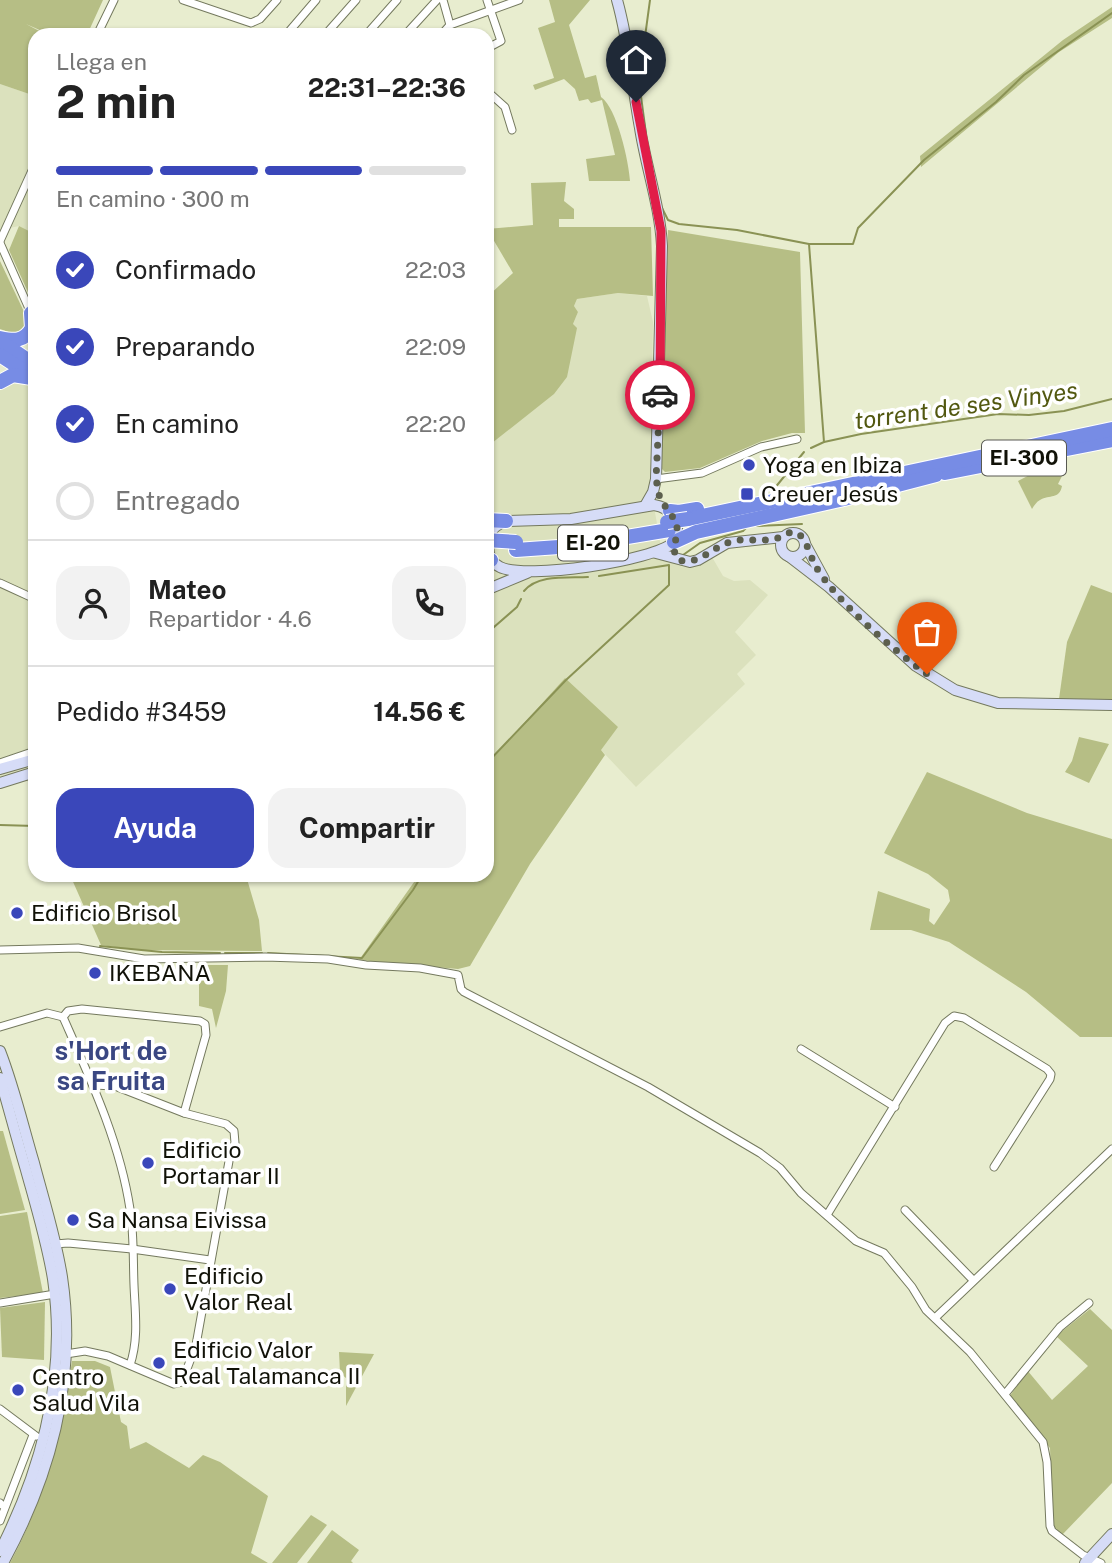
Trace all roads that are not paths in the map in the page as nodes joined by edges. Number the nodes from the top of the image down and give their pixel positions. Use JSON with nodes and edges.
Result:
{"nodes":[{"id":1,"x":114,"y":0,"type":"edge"},
{"id":2,"x":183,"y":0,"type":"edge"},
{"id":3,"x":277,"y":0,"type":"edge"},
{"id":4,"x":316,"y":0,"type":"edge"},
{"id":5,"x":356,"y":0,"type":"edge"},
{"id":6,"x":397,"y":0,"type":"edge"},
{"id":7,"x":436,"y":0,"type":"edge"},
{"id":8,"x":443,"y":0,"type":"edge"},
{"id":9,"x":487,"y":0,"type":"edge"},
{"id":10,"x":519,"y":0,"type":"edge"},
{"id":11,"x":617,"y":0,"type":"edge"},
{"id":12,"x":490,"y":10,"type":"junction"},
{"id":13,"x":450,"y":25,"type":"junction"},
{"id":14,"x":100,"y":28,"type":"edge"},
{"id":15,"x":292,"y":28,"type":"edge"},
{"id":16,"x":331,"y":28,"type":"edge"},
{"id":17,"x":372,"y":28,"type":"edge"},
{"id":18,"x":411,"y":28,"type":"edge"},
{"id":19,"x":447,"y":28,"type":"edge"},
{"id":20,"x":494,"y":45,"type":"edge"},
{"id":21,"x":494,"y":97,"type":"edge"},
{"id":22,"x":512,"y":130,"type":"dead end"},
{"id":23,"x":28,"y":180,"type":"edge"},
{"id":24,"x":0,"y":242,"type":"edge"},
{"id":25,"x":28,"y":303,"type":"edge"},
{"id":26,"x":28,"y":335,"type":"edge"},
{"id":27,"x":0,"y":340,"type":"edge"},
{"id":28,"x":0,"y":355,"type":"edge"},
{"id":29,"x":28,"y":360,"type":"edge"},
{"id":30,"x":28,"y":373,"type":"edge"},
{"id":31,"x":28,"y":377,"type":"edge"},
{"id":32,"x":0,"y":382,"type":"edge"},
{"id":33,"x":1112,"y":429,"type":"edge"},
{"id":34,"x":797,"y":439,"type":"dead end"},
{"id":35,"x":1112,"y":440,"type":"edge"},
{"id":36,"x":964,"y":460,"type":"junction"},
{"id":37,"x":936,"y":475,"type":"junction"},
{"id":38,"x":656,"y":479,"type":"junction"},
{"id":39,"x":645,"y":506,"type":"junction"},
{"id":40,"x":494,"y":520,"type":"edge"},
{"id":41,"x":506,"y":521,"type":"junction"},
{"id":42,"x":689,"y":522,"type":"junction"},
{"id":43,"x":670,"y":526,"type":"junction"},
{"id":44,"x":494,"y":528,"type":"edge"},
{"id":45,"x":783,"y":537,"type":"junction"},
{"id":46,"x":757,"y":541,"type":"junction"},
{"id":47,"x":494,"y":542,"type":"edge"},
{"id":48,"x":805,"y":544,"type":"junction"},
{"id":49,"x":516,"y":546,"type":"junction"},
{"id":50,"x":656,"y":553,"type":"junction"},
{"id":51,"x":786,"y":554,"type":"junction"},
{"id":52,"x":494,"y":556,"type":"edge"},
{"id":53,"x":678,"y":560,"type":"junction"},
{"id":54,"x":494,"y":563,"type":"edge"},
{"id":55,"x":533,"y":571,"type":"junction"},
{"id":56,"x":0,"y":583,"type":"edge"},
{"id":57,"x":494,"y":587,"type":"edge"},
{"id":58,"x":829,"y":587,"type":"junction"},
{"id":59,"x":28,"y":595,"type":"edge"},
{"id":60,"x":1112,"y":705,"type":"edge"},
{"id":61,"x":28,"y":753,"type":"edge"},
{"id":62,"x":28,"y":761,"type":"edge"},
{"id":63,"x":0,"y":763,"type":"edge"},
{"id":64,"x":0,"y":769,"type":"edge"},
{"id":65,"x":28,"y":774,"type":"edge"},
{"id":66,"x":0,"y":783,"type":"edge"},
{"id":67,"x":0,"y":950,"type":"edge"},
{"id":68,"x":63,"y":1017,"type":"junction"},
{"id":69,"x":0,"y":1027,"type":"edge"},
{"id":70,"x":801,"y":1049,"type":"dead end"},
{"id":71,"x":1,"y":1059,"type":"edge"},
{"id":72,"x":0,"y":1078,"type":"edge"},
{"id":73,"x":93,"y":1085,"type":"junction"},
{"id":74,"x":895,"y":1107,"type":"junction"},
{"id":75,"x":184,"y":1113,"type":"junction"},
{"id":76,"x":1112,"y":1149,"type":"edge"},
{"id":77,"x":994,"y":1167,"type":"dead end"},
{"id":78,"x":905,"y":1210,"type":"dead end"},
{"id":79,"x":827,"y":1215,"type":"junction"},
{"id":80,"x":55,"y":1244,"type":"junction"},
{"id":81,"x":132,"y":1249,"type":"junction"},
{"id":82,"x":210,"y":1260,"type":"junction"},
{"id":83,"x":973,"y":1280,"type":"junction"},
{"id":84,"x":55,"y":1294,"type":"junction"},
{"id":85,"x":0,"y":1303,"type":"edge"},
{"id":86,"x":1089,"y":1303,"type":"dead end"},
{"id":87,"x":935,"y":1318,"type":"junction"},
{"id":88,"x":66,"y":1354,"type":"junction"},
{"id":89,"x":130,"y":1365,"type":"junction"},
{"id":90,"x":1004,"y":1394,"type":"junction"},
{"id":91,"x":0,"y":1409,"type":"edge"},
{"id":92,"x":33,"y":1435,"type":"junction"},
{"id":93,"x":44,"y":1440,"type":"junction"},
{"id":94,"x":0,"y":1521,"type":"edge"},
{"id":95,"x":1112,"y":1534,"type":"edge"},
{"id":96,"x":0,"y":1551,"type":"edge"},
{"id":97,"x":1087,"y":1560,"type":"edge"},
{"id":98,"x":3,"y":1563,"type":"edge"},
{"id":99,"x":1101,"y":1563,"type":"edge"}],
"edges":[{"from":1,"to":14,"type":"street"},
{"from":2,"to":3,"type":"street"},
{"from":4,"to":15,"type":"street"},
{"from":5,"to":16,"type":"street"},
{"from":6,"to":17,"type":"street"},
{"from":7,"to":18,"type":"street"},
{"from":8,"to":13,"type":"street"},
{"from":9,"to":12,"type":"street"},
{"from":10,"to":12,"type":"street"},
{"from":11,"to":38,"type":"street"},
{"from":12,"to":13,"type":"street"},
{"from":12,"to":20,"type":"street"},
{"from":13,"to":19,"type":"street"},
{"from":21,"to":22,"type":"street"},
{"from":23,"to":24,"type":"street"},
{"from":24,"to":25,"type":"street"},
{"from":26,"to":27,"type":"highway"},
{"from":27,"to":29,"type":"highway"},
{"from":28,"to":30,"type":"highway"},
{"from":31,"to":32,"type":"highway"},
{"from":33,"to":36,"type":"highway","number":"EI-300"},
{"from":34,"to":38,"type":"street"},
{"from":35,"to":37,"type":"highway","number":"EI-300"},
{"from":36,"to":42,"type":"highway","number":"EI-20"},
{"from":36,"to":43,"type":"highway","number":"EI-300"},
{"from":37,"to":42,"type":"highway","number":"EI-20"},
{"from":37,"to":43,"type":"highway","number":"EI-300"},
{"from":38,"to":39,"type":"street"},
{"from":38,"to":43,"type":"street"},
{"from":39,"to":41,"type":"street","number":"EI-300"},
{"from":39,"to":43,"type":"street","number":"EI-300"},
{"from":40,"to":41,"type":"highway"},
{"from":41,"to":44,"type":"street"},
{"from":42,"to":43,"type":"highway","number":"EI-20","bridge":true},
{"from":43,"to":49,"type":"highway","number":"EI-20"},
{"from":43,"to":50,"type":"street","number":"EI-300"},
{"from":43,"to":53,"type":"street"},
{"from":45,"to":46,"type":"street"},
{"from":45,"to":48,"type":"street"},
{"from":45,"to":51,"type":"street"},
{"from":46,"to":51,"type":"street"},
{"from":46,"to":53,"type":"street"},
{"from":47,"to":49,"type":"highway","number":"EI-20","bridge":true},
{"from":48,"to":51,"type":"street"},
{"from":48,"to":58,"type":"street"},
{"from":49,"to":52,"type":"highway","number":"EI-20"},
{"from":50,"to":53,"type":"street"},
{"from":50,"to":55,"type":"street","number":"EI-300"},
{"from":51,"to":58,"type":"street"},
{"from":54,"to":55,"type":"street","number":"EI-300"},
{"from":55,"to":57,"type":"street","number":"EI-300"},
{"from":56,"to":59,"type":"street"},
{"from":58,"to":60,"type":"street"},
{"from":61,"to":63,"type":"street"},
{"from":62,"to":64,"type":"street"},
{"from":65,"to":66,"type":"street"},
{"from":67,"to":79,"type":"street"},
{"from":68,"to":69,"type":"street"},
{"from":68,"to":73,"type":"street"},
{"from":68,"to":75,"type":"street"},
{"from":70,"to":74,"type":"street"},
{"from":71,"to":80,"type":"street"},
{"from":72,"to":84,"type":"street"},
{"from":73,"to":75,"type":"street"},
{"from":73,"to":81,"type":"street"},
{"from":74,"to":77,"type":"street"},
{"from":74,"to":79,"type":"street"},
{"from":75,"to":82,"type":"street"},
{"from":76,"to":83,"type":"street"},
{"from":78,"to":83,"type":"street"},
{"from":79,"to":87,"type":"street"},
{"from":80,"to":81,"type":"street"},
{"from":80,"to":88,"type":"street"},
{"from":81,"to":82,"type":"street"},
{"from":81,"to":89,"type":"street"},
{"from":82,"to":89,"type":"street"},
{"from":83,"to":87,"type":"street"},
{"from":84,"to":85,"type":"street"},
{"from":84,"to":93,"type":"street"},
{"from":86,"to":90,"type":"street"},
{"from":87,"to":90,"type":"street"},
{"from":88,"to":89,"type":"street"},
{"from":88,"to":98,"type":"street"},
{"from":90,"to":97,"type":"street"},
{"from":91,"to":92,"type":"street"},
{"from":92,"to":93,"type":"street"},
{"from":92,"to":94,"type":"street"},
{"from":93,"to":96,"type":"street"},
{"from":95,"to":97,"type":"street"},
{"from":97,"to":99,"type":"street"}]}
